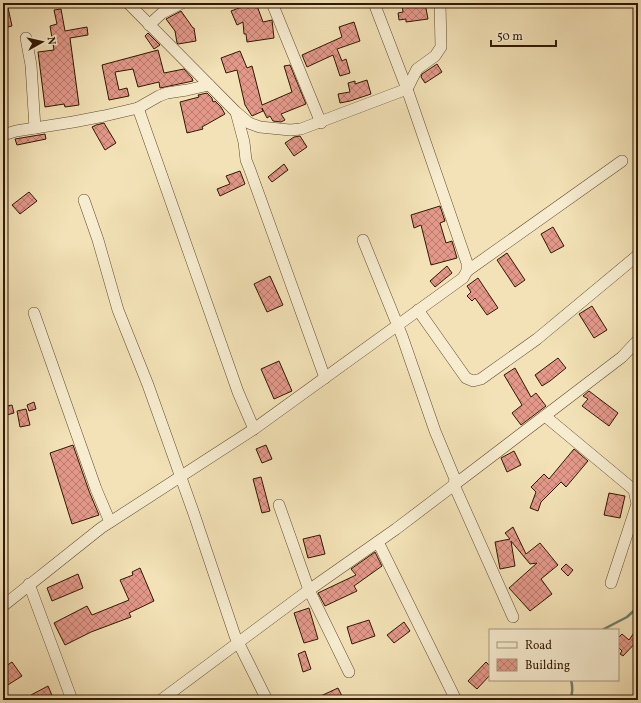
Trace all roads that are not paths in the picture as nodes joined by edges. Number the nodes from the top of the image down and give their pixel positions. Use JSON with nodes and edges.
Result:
{"nodes":[{"id":1,"x":128,"y":3,"type":"edge"},
{"id":2,"x":182,"y":3,"type":"edge"},
{"id":3,"x":272,"y":3,"type":"edge"},
{"id":4,"x":374,"y":3,"type":"edge"},
{"id":5,"x":440,"y":3,"type":"edge"},
{"id":6,"x":149,"y":25,"type":"junction"},
{"id":7,"x":26,"y":38,"type":"dead end"},
{"id":8,"x":209,"y":85,"type":"junction"},
{"id":9,"x":407,"y":89,"type":"junction"},
{"id":10,"x":138,"y":108,"type":"junction"},
{"id":11,"x":236,"y":112,"type":"junction"},
{"id":12,"x":321,"y":123,"type":"junction"},
{"id":13,"x":35,"y":128,"type":"junction"},
{"id":14,"x":3,"y":135,"type":"edge"},
{"id":15,"x":622,"y":161,"type":"dead end"},
{"id":16,"x":84,"y":200,"type":"dead end"},
{"id":17,"x":363,"y":240,"type":"dead end"},
{"id":18,"x":638,"y":255,"type":"edge"},
{"id":19,"x":467,"y":271,"type":"junction"},
{"id":20,"x":418,"y":310,"type":"junction"},
{"id":21,"x":34,"y":313,"type":"dead end"},
{"id":22,"x":396,"y":325,"type":"junction"},
{"id":23,"x":638,"y":340,"type":"edge"},
{"id":24,"x":325,"y":378,"type":"junction"},
{"id":25,"x":545,"y":416,"type":"junction"},
{"id":26,"x":254,"y":429,"type":"junction"},
{"id":27,"x":180,"y":476,"type":"junction"},
{"id":28,"x":454,"y":485,"type":"junction"},
{"id":29,"x":279,"y":505,"type":"dead end"},
{"id":30,"x":110,"y":522,"type":"junction"},
{"id":31,"x":378,"y":542,"type":"junction"},
{"id":32,"x":611,"y":583,"type":"dead end"},
{"id":33,"x":29,"y":584,"type":"junction"},
{"id":34,"x":309,"y":590,"type":"junction"},
{"id":35,"x":3,"y":606,"type":"edge"},
{"id":36,"x":513,"y":617,"type":"dead end"},
{"id":37,"x":238,"y":643,"type":"junction"},
{"id":38,"x":349,"y":672,"type":"dead end"},
{"id":39,"x":164,"y":699,"type":"edge"},
{"id":40,"x":72,"y":700,"type":"edge"},
{"id":41,"x":267,"y":700,"type":"edge"},
{"id":42,"x":456,"y":700,"type":"edge"}],
"edges":[{"from":1,"to":6,"type":"street"},
{"from":2,"to":6,"type":"street"},
{"from":3,"to":12,"type":"street"},
{"from":4,"to":9,"type":"street"},
{"from":5,"to":9,"type":"street"},
{"from":6,"to":8,"type":"street"},
{"from":7,"to":13,"type":"street"},
{"from":8,"to":10,"type":"street"},
{"from":8,"to":11,"type":"street"},
{"from":9,"to":12,"type":"street"},
{"from":9,"to":19,"type":"street"},
{"from":10,"to":13,"type":"street"},
{"from":10,"to":26,"type":"street"},
{"from":11,"to":12,"type":"street"},
{"from":11,"to":24,"type":"street"},
{"from":13,"to":14,"type":"street"},
{"from":15,"to":19,"type":"street"},
{"from":16,"to":27,"type":"street"},
{"from":17,"to":22,"type":"street"},
{"from":18,"to":20,"type":"street"},
{"from":19,"to":20,"type":"street"},
{"from":20,"to":22,"type":"street"},
{"from":21,"to":30,"type":"street"},
{"from":22,"to":24,"type":"street"},
{"from":22,"to":28,"type":"street"},
{"from":23,"to":25,"type":"street"},
{"from":24,"to":26,"type":"street"},
{"from":25,"to":28,"type":"street"},
{"from":25,"to":32,"type":"street"},
{"from":26,"to":27,"type":"street"},
{"from":27,"to":30,"type":"street"},
{"from":27,"to":37,"type":"street"},
{"from":28,"to":31,"type":"street"},
{"from":28,"to":36,"type":"street"},
{"from":29,"to":34,"type":"street"},
{"from":30,"to":33,"type":"street"},
{"from":31,"to":34,"type":"street"},
{"from":31,"to":42,"type":"street"},
{"from":33,"to":35,"type":"street"},
{"from":33,"to":40,"type":"street"},
{"from":34,"to":37,"type":"street"},
{"from":34,"to":38,"type":"street"},
{"from":37,"to":39,"type":"street"},
{"from":37,"to":41,"type":"street"}]}
